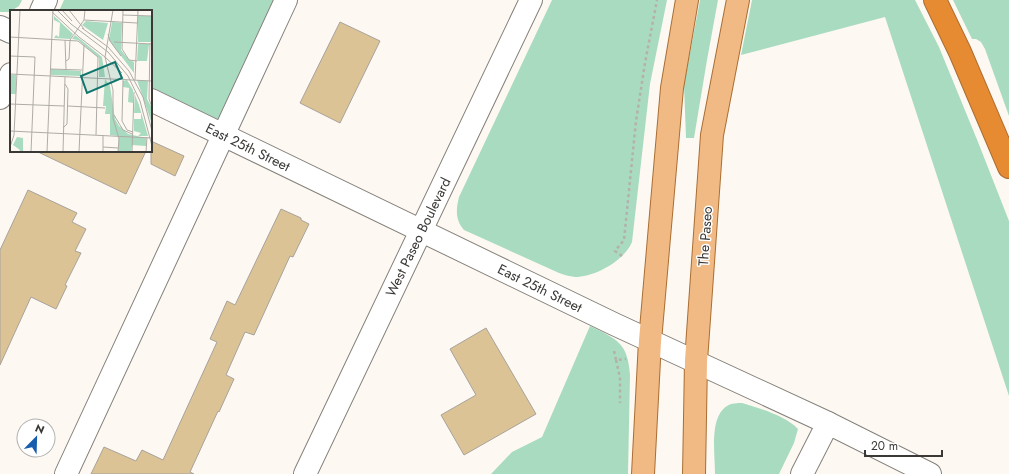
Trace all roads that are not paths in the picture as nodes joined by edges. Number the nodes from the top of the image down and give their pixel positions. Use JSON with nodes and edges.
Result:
{"nodes":[{"id":1,"x":46,"y":0,"type":"edge"},
{"id":2,"x":286,"y":0,"type":"edge"},
{"id":3,"x":530,"y":0,"type":"edge"},
{"id":4,"x":687,"y":0,"type":"edge"},
{"id":5,"x":738,"y":0,"type":"edge"},
{"id":6,"x":935,"y":0,"type":"edge"},
{"id":7,"x":41,"y":10,"type":"edge"},
{"id":8,"x":0,"y":27,"type":"edge"},
{"id":9,"x":10,"y":32,"type":"edge"},
{"id":10,"x":10,"y":76,"type":"edge"},
{"id":11,"x":0,"y":98,"type":"edge"},
{"id":12,"x":152,"y":100,"type":"edge"},
{"id":13,"x":224,"y":135,"type":"junction"},
{"id":14,"x":1009,"y":167,"type":"edge"},
{"id":15,"x":421,"y":230,"type":"junction"},
{"id":16,"x":650,"y":341,"type":"junction"},
{"id":17,"x":696,"y":361,"type":"junction"},
{"id":18,"x":828,"y":423,"type":"junction"},
{"id":19,"x":66,"y":474,"type":"edge"},
{"id":20,"x":305,"y":474,"type":"edge"},
{"id":21,"x":643,"y":474,"type":"edge"},
{"id":22,"x":694,"y":474,"type":"edge"},
{"id":23,"x":802,"y":474,"type":"edge"},
{"id":24,"x":930,"y":474,"type":"edge"}],
"edges":[{"from":1,"to":7,"type":"street"},
{"from":2,"to":13,"type":"street"},
{"from":3,"to":15,"type":"street","name":"West Paseo Boulevard"},
{"from":4,"to":16,"type":"main road"},
{"from":5,"to":17,"type":"main road","name":"The Paseo"},
{"from":6,"to":14,"type":"highway"},
{"from":8,"to":9,"type":"street"},
{"from":10,"to":11,"type":"street"},
{"from":12,"to":13,"type":"street","name":"East 25th Street"},
{"from":13,"to":15,"type":"street","name":"East 25th Street"},
{"from":13,"to":19,"type":"street"},
{"from":15,"to":16,"type":"street","name":"East 25th Street"},
{"from":15,"to":20,"type":"street","name":"West Paseo Boulevard"},
{"from":16,"to":17,"type":"street","name":"East 25th Street"},
{"from":16,"to":21,"type":"main road"},
{"from":17,"to":18,"type":"street","name":"East 25th Street"},
{"from":17,"to":22,"type":"main road","name":"The Paseo"},
{"from":18,"to":23,"type":"street"},
{"from":18,"to":24,"type":"street","name":"East 25th Street"}]}
